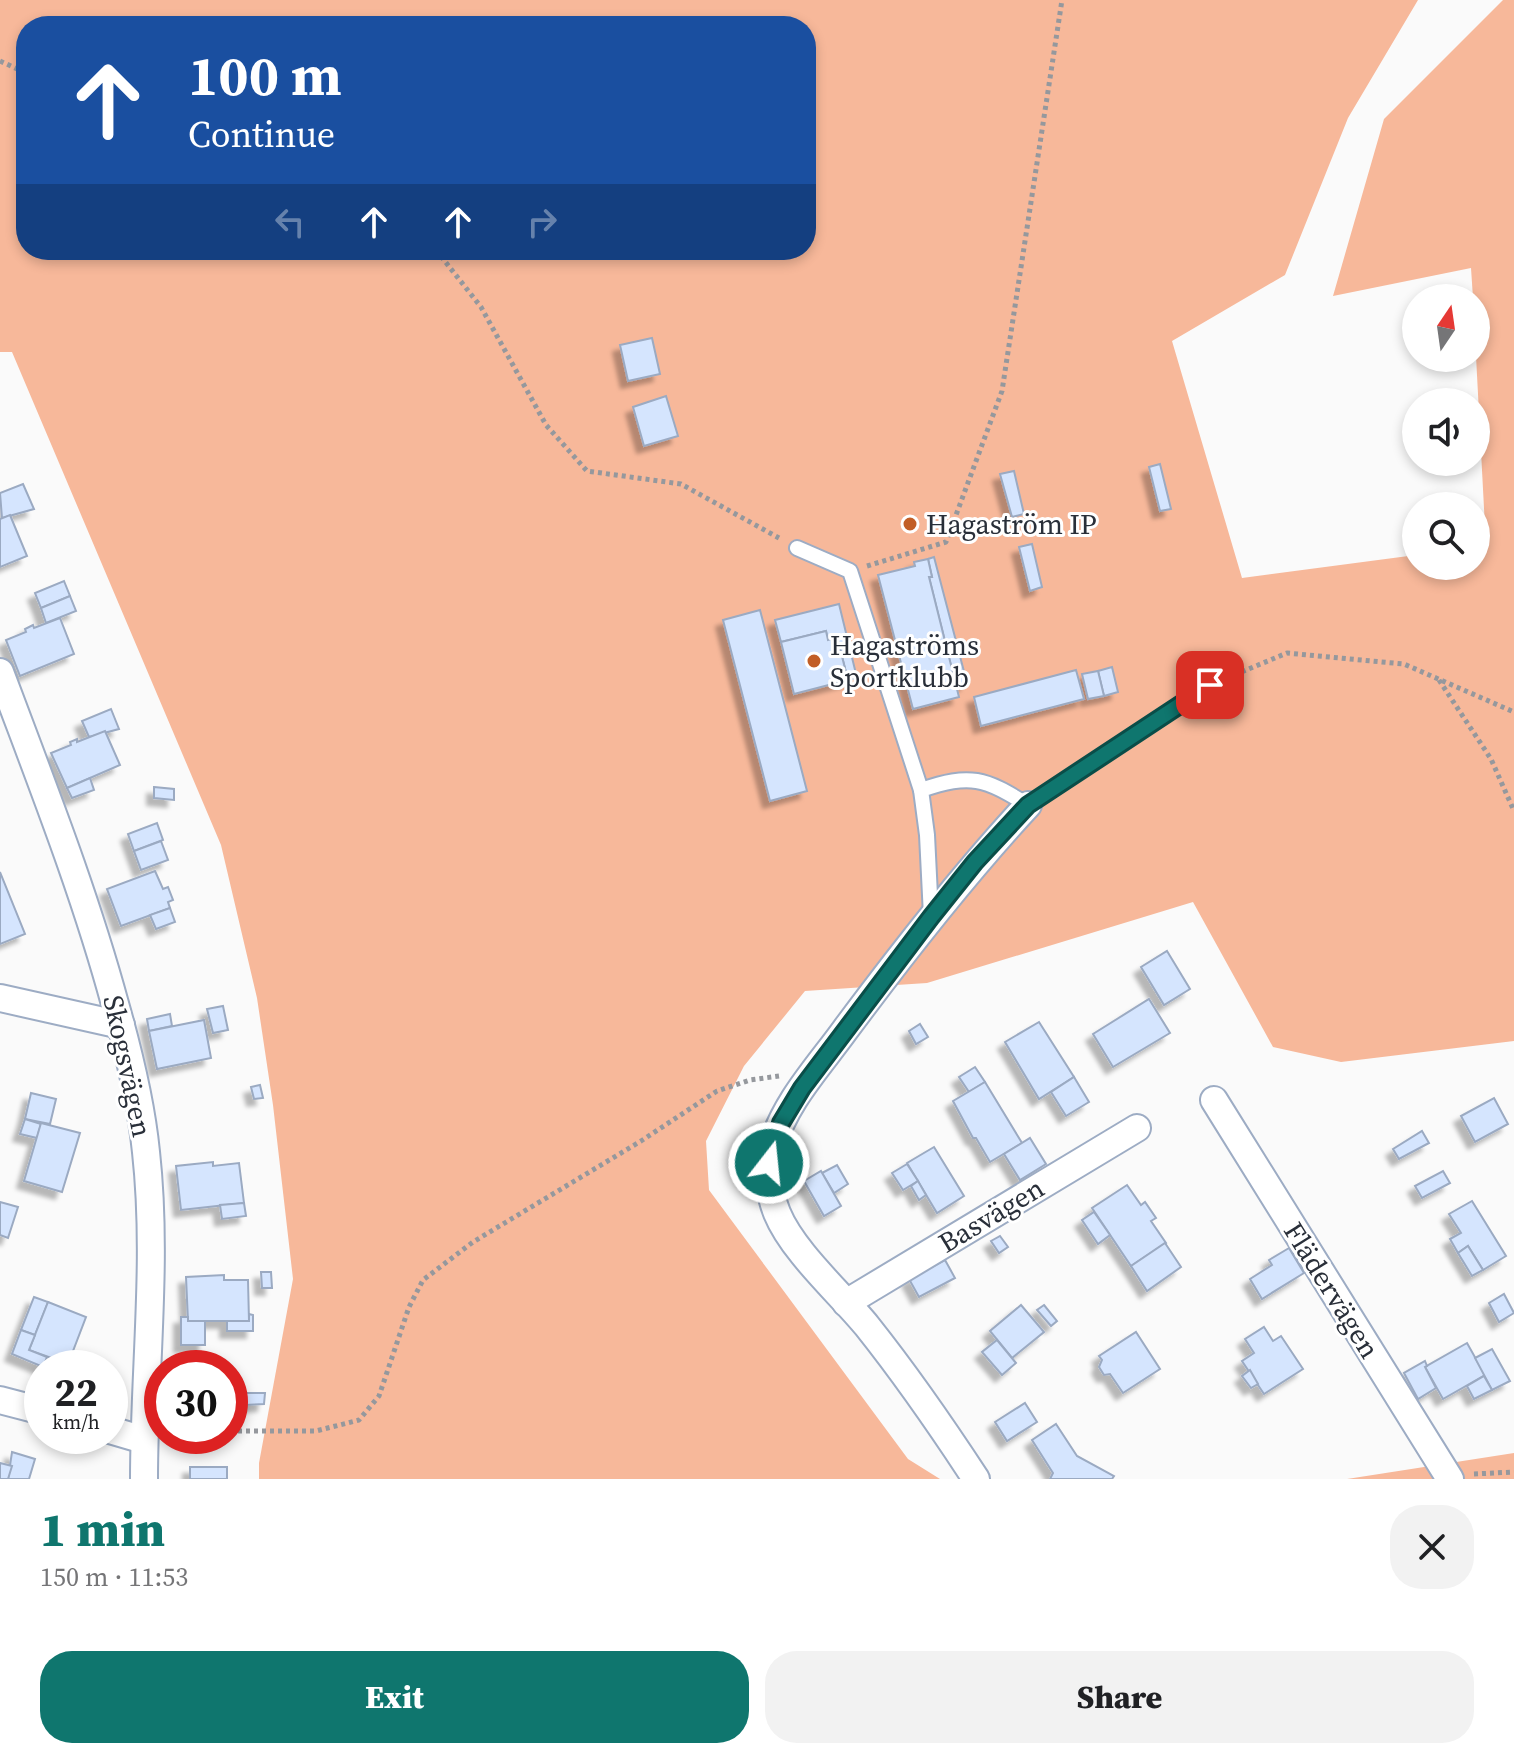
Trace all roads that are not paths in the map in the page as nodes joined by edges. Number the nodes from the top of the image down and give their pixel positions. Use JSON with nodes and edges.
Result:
{"nodes":[{"id":1,"x":797,"y":548,"type":"road end"},
{"id":2,"x":0,"y":672,"type":"edge"},
{"id":3,"x":1210,"y":685,"type":"road end"},
{"id":4,"x":921,"y":790,"type":"junction"},
{"id":5,"x":1028,"y":805,"type":"junction"},
{"id":6,"x":931,"y":917,"type":"junction"},
{"id":7,"x":0,"y":998,"type":"edge"},
{"id":8,"x":121,"y":1025,"type":"junction"},
{"id":9,"x":1214,"y":1100,"type":"dead end"},
{"id":10,"x":1137,"y":1128,"type":"dead end"},
{"id":11,"x":846,"y":1303,"type":"junction"},
{"id":12,"x":148,"y":1350,"type":"edge"},
{"id":13,"x":0,"y":1400,"type":"edge"},
{"id":14,"x":24,"y":1406,"type":"edge"},
{"id":15,"x":128,"y":1435,"type":"edge"},
{"id":16,"x":144,"y":1440,"type":"edge"},
{"id":17,"x":144,"y":1454,"type":"edge"},
{"id":18,"x":144,"y":1479,"type":"edge"},
{"id":19,"x":976,"y":1479,"type":"edge"},
{"id":20,"x":1450,"y":1479,"type":"edge"}],
"edges":[{"from":1,"to":4,"type":"lane"},
{"from":2,"to":8,"type":"street","name":"Skogsvägen"},
{"from":3,"to":5,"type":"lane"},
{"from":4,"to":5,"type":"lane"},
{"from":4,"to":6,"type":"lane"},
{"from":5,"to":6,"type":"street"},
{"from":6,"to":11,"type":"street"},
{"from":7,"to":8,"type":"street"},
{"from":8,"to":12,"type":"street","name":"Skogsvägen"},
{"from":9,"to":20,"type":"street","name":"Flädervägen"},
{"from":10,"to":11,"type":"street","name":"Basvägen"},
{"from":11,"to":19,"type":"street"},
{"from":13,"to":14,"type":"street"},
{"from":15,"to":16,"type":"street"},
{"from":17,"to":18,"type":"street","name":"Skogsvägen"}]}
